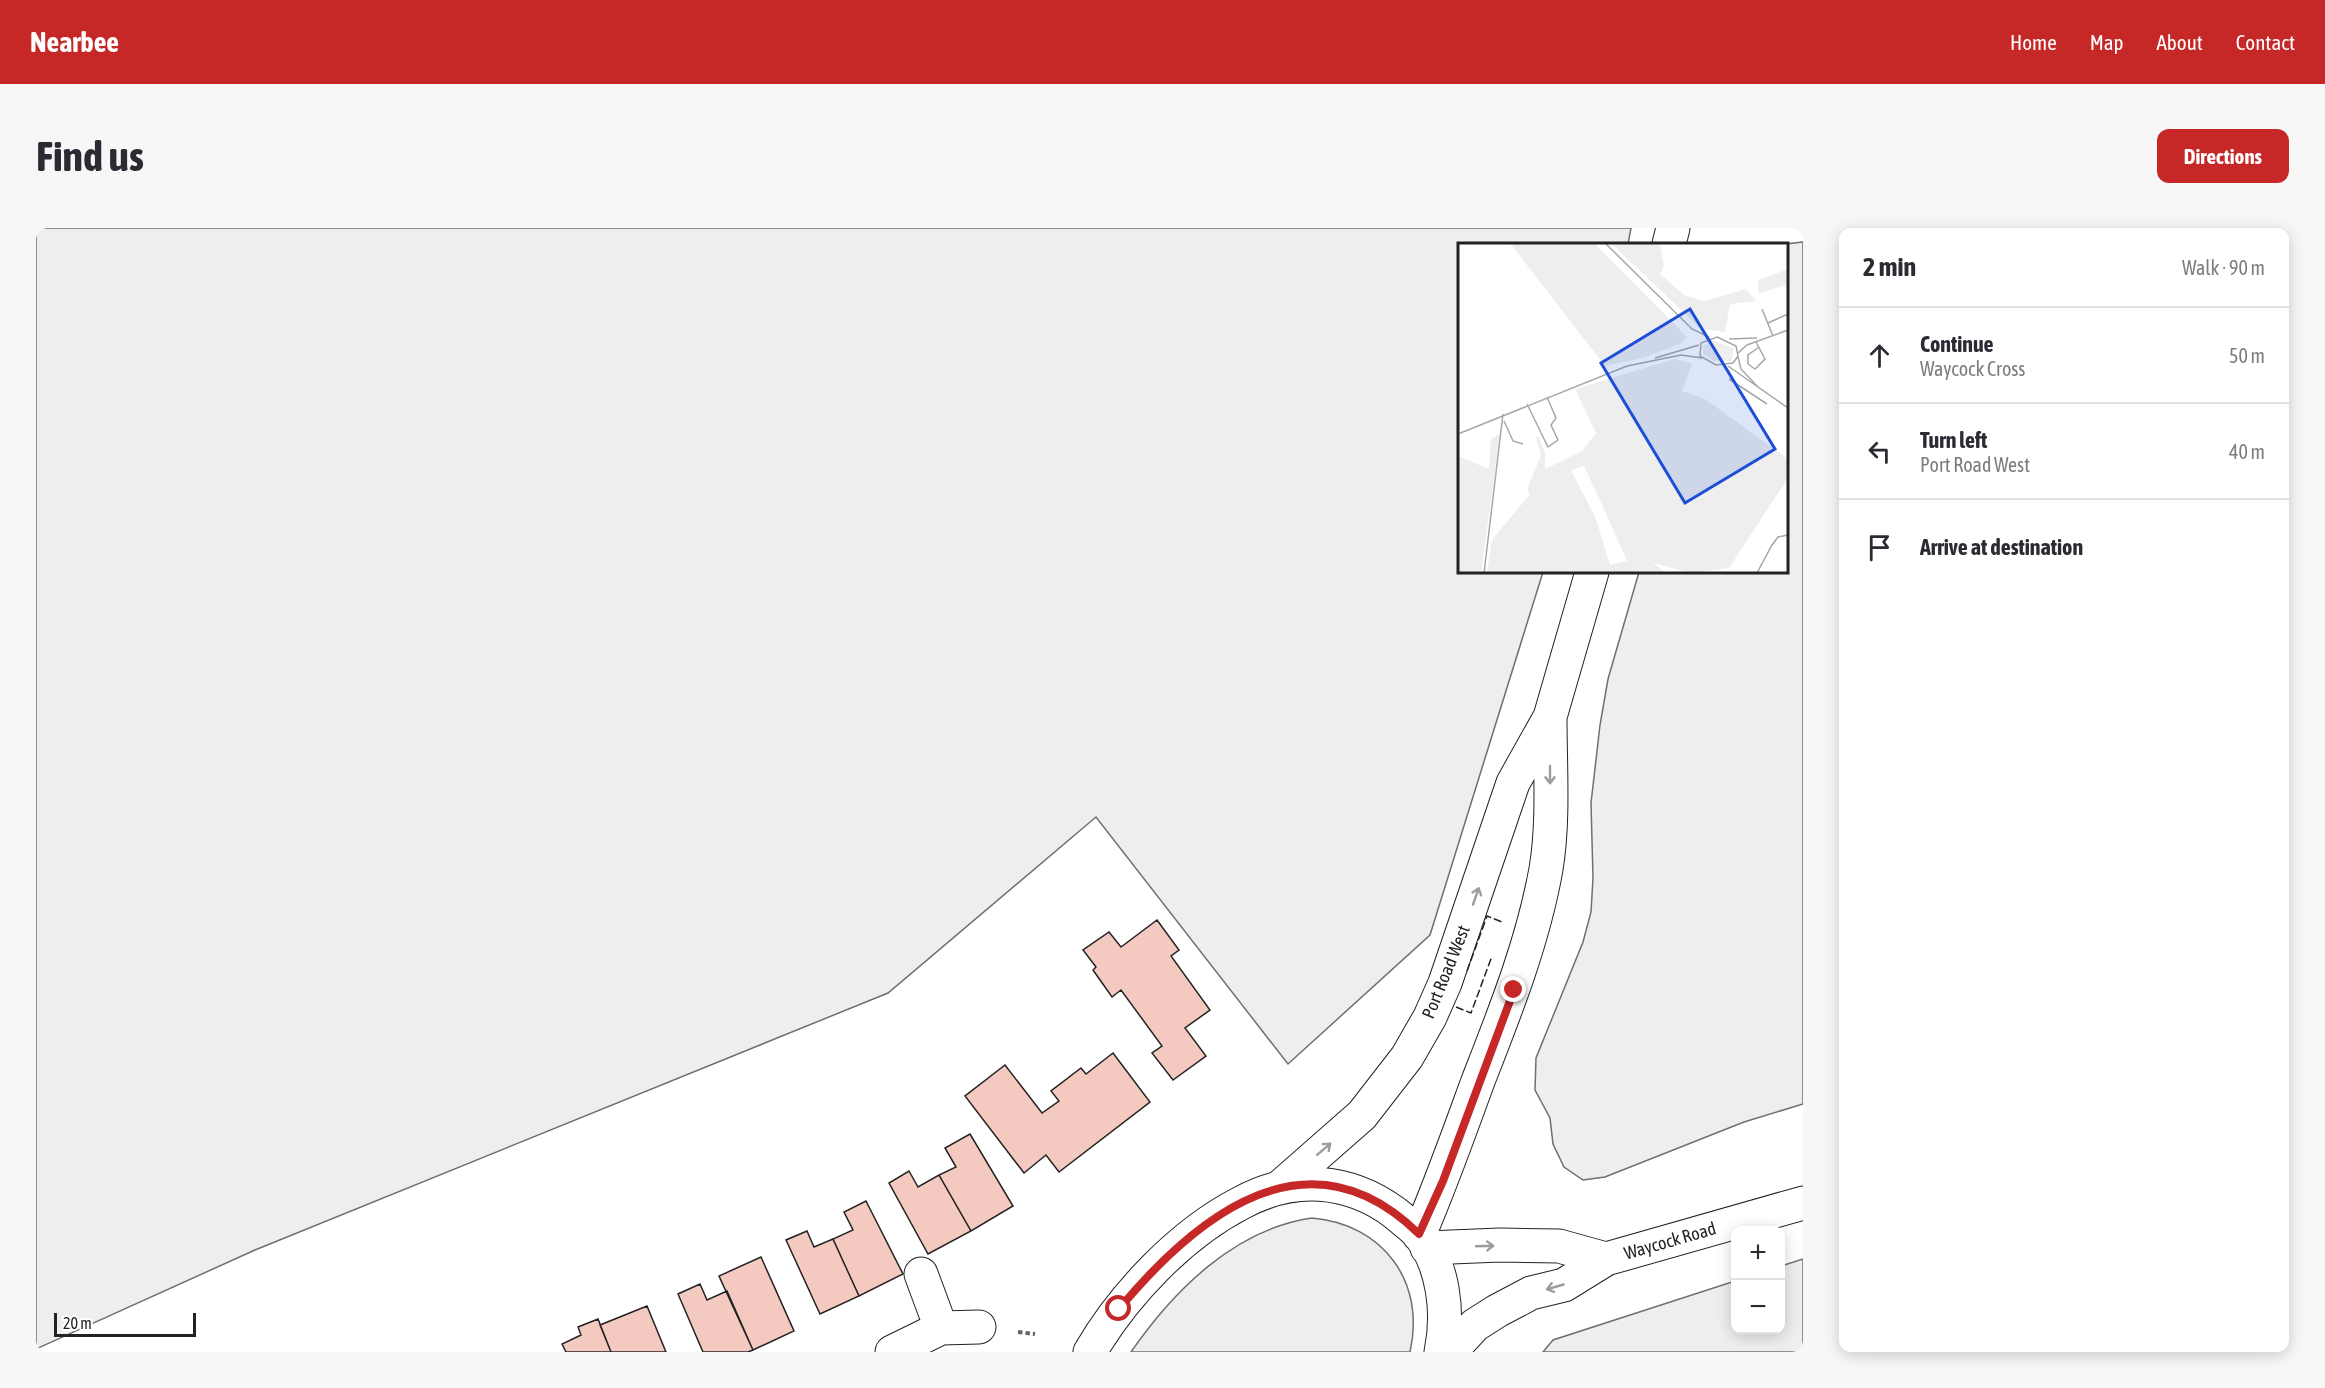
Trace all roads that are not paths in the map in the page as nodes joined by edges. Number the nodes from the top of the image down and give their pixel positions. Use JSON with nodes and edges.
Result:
{"nodes":[{"id":1,"x":1673,"y":228,"type":"edge"},
{"id":2,"x":1669,"y":243,"type":"edge"},
{"id":3,"x":1592,"y":573,"type":"edge"},
{"id":4,"x":1550,"y":717,"type":"junction"},
{"id":5,"x":1280,"y":1187,"type":"junction"},
{"id":6,"x":1803,"y":1203,"type":"edge"},
{"id":7,"x":1423,"y":1241,"type":"junction"},
{"id":8,"x":1606,"y":1259,"type":"junction"},
{"id":9,"x":921,"y":1274,"type":"dead end"},
{"id":10,"x":979,"y":1327,"type":"dead end"},
{"id":11,"x":941,"y":1328,"type":"junction"},
{"id":12,"x":892,"y":1352,"type":"edge"},
{"id":13,"x":1090,"y":1352,"type":"edge"},
{"id":14,"x":1441,"y":1352,"type":"edge"},
{"id":15,"x":1450,"y":1352,"type":"edge"}],
"edges":[{"from":1,"to":2,"type":"main road"},
{"from":3,"to":4,"type":"main road","name":"Port Road West"},
{"from":5,"to":4,"type":"main road","name":"Port Road West","one_way":true},
{"from":4,"to":7,"type":"main road","name":"Port Road West","one_way":true},
{"from":5,"to":7,"type":"main road"},
{"from":5,"to":13,"type":"main road"},
{"from":6,"to":8,"type":"main road","name":"Waycock Road"},
{"from":7,"to":8,"type":"main road","name":"Waycock Road","one_way":true},
{"from":7,"to":14,"type":"main road"},
{"from":8,"to":15,"type":"main road","name":"Waycock Road","one_way":true},
{"from":9,"to":11,"type":"main road"},
{"from":10,"to":11,"type":"main road"},
{"from":11,"to":12,"type":"main road"}]}
